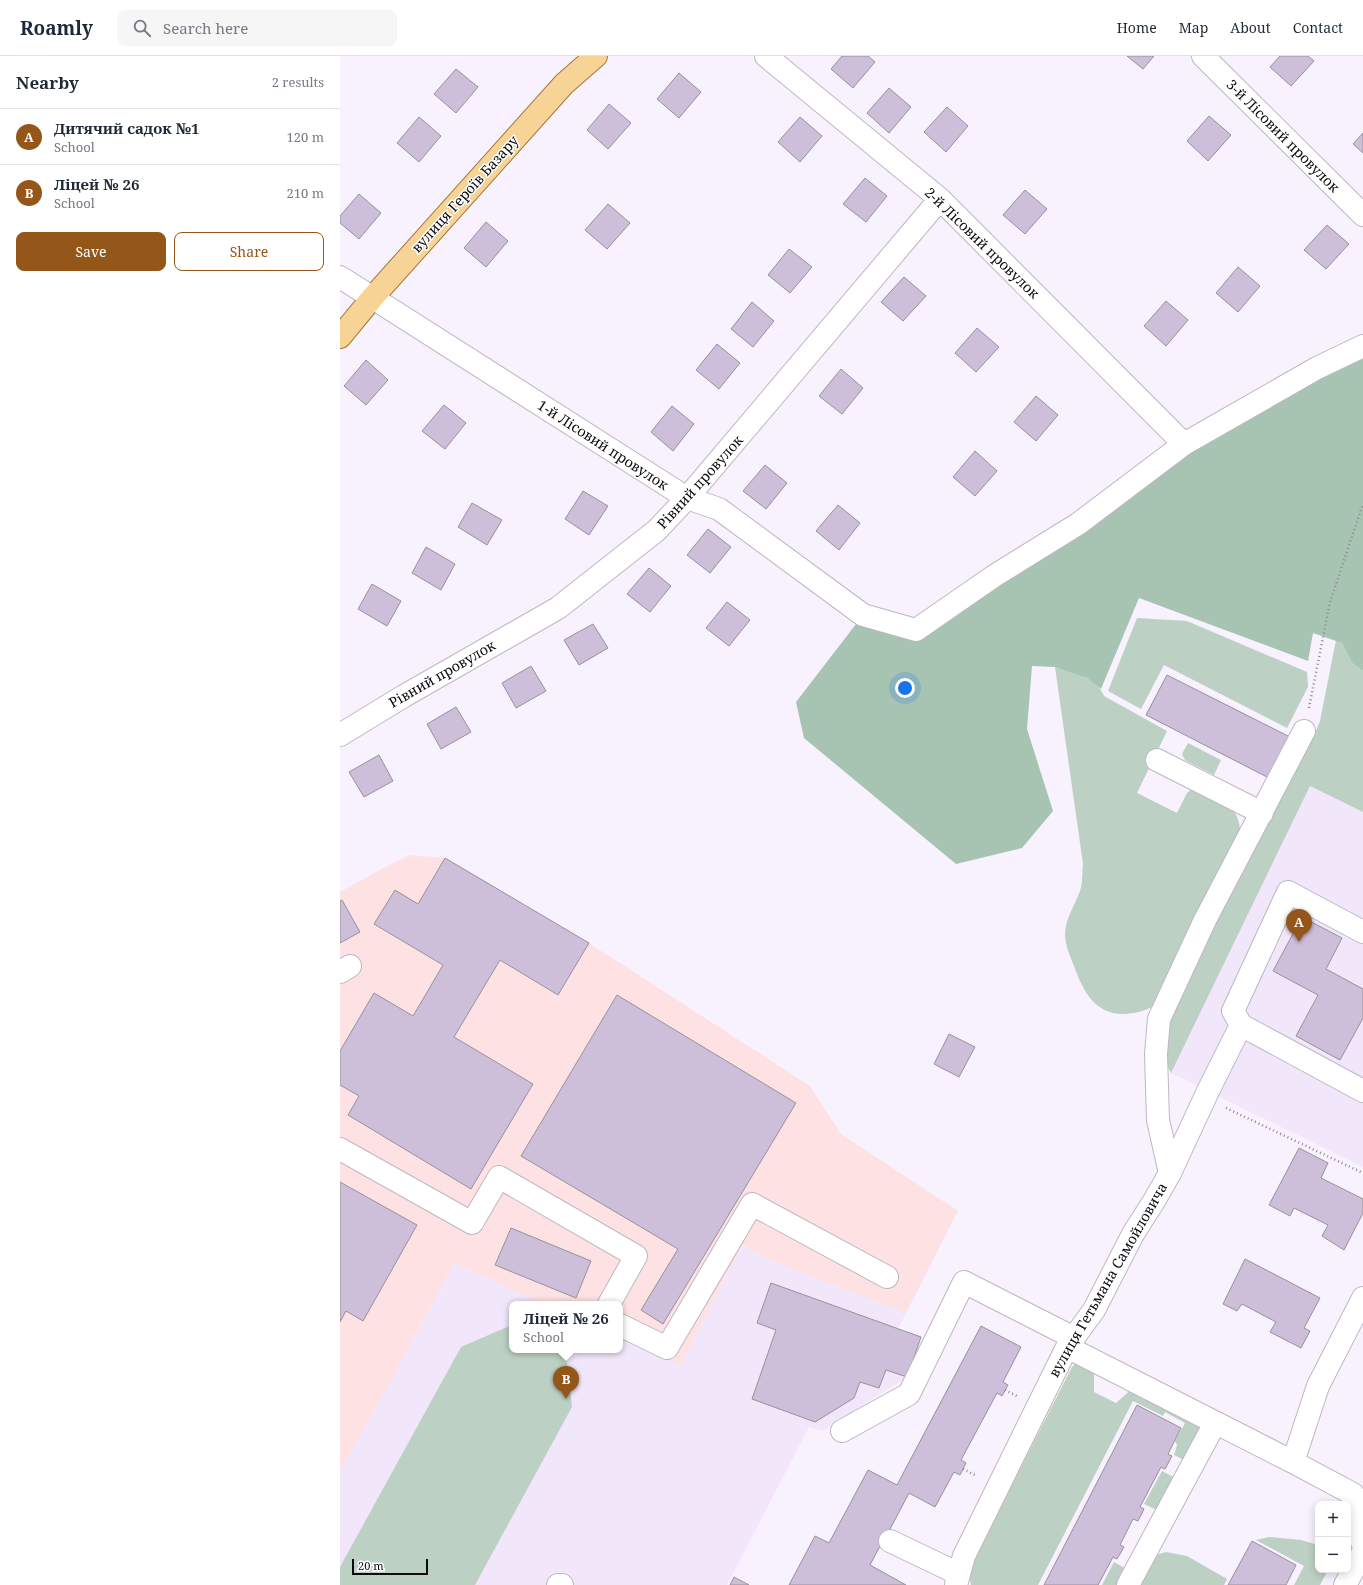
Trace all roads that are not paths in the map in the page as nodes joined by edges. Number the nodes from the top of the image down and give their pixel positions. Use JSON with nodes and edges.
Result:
{"nodes":[{"id":1,"x":596,"y":56,"type":"edge"},
{"id":2,"x":766,"y":56,"type":"edge"},
{"id":3,"x":1203,"y":56,"type":"edge"},
{"id":4,"x":940,"y":199,"type":"junction"},
{"id":5,"x":1363,"y":215,"type":"edge"},
{"id":6,"x":340,"y":277,"type":"edge"},
{"id":7,"x":373,"y":298,"type":"junction"},
{"id":8,"x":340,"y":338,"type":"edge"},
{"id":9,"x":1363,"y":346,"type":"edge"},
{"id":10,"x":1184,"y":444,"type":"junction"},
{"id":11,"x":688,"y":498,"type":"junction"},
{"id":12,"x":1304,"y":731,"type":"road end"},
{"id":13,"x":340,"y":735,"type":"edge"},
{"id":14,"x":1157,"y":760,"type":"dead end"},
{"id":15,"x":1262,"y":813,"type":"junction"},
{"id":16,"x":1363,"y":932,"type":"edge"},
{"id":17,"x":1240,"y":1025,"type":"junction"},
{"id":18,"x":1363,"y":1091,"type":"edge"},
{"id":19,"x":340,"y":1149,"type":"edge"},
{"id":20,"x":1170,"y":1173,"type":"junction"},
{"id":21,"x":887,"y":1277,"type":"dead end"},
{"id":22,"x":1363,"y":1298,"type":"edge"},
{"id":23,"x":611,"y":1301,"type":"edge"},
{"id":24,"x":623,"y":1326,"type":"edge"},
{"id":25,"x":1070,"y":1343,"type":"junction"},
{"id":26,"x":1215,"y":1423,"type":"junction"},
{"id":27,"x":842,"y":1431,"type":"dead end"},
{"id":28,"x":1293,"y":1462,"type":"junction"},
{"id":29,"x":890,"y":1541,"type":"dead end"},
{"id":30,"x":1363,"y":1545,"type":"edge"},
{"id":31,"x":1363,"y":1552,"type":"edge"},
{"id":32,"x":958,"y":1580,"type":"edge"},
{"id":33,"x":558,"y":1585,"type":"edge"},
{"id":34,"x":562,"y":1585,"type":"edge"},
{"id":35,"x":1128,"y":1585,"type":"edge"},
{"id":36,"x":1345,"y":1585,"type":"edge"}],
"edges":[{"from":1,"to":7,"type":"main road","name":"вулиця Героїв Базару"},
{"from":2,"to":4,"type":"street","name":"2-й Лісовий провулок"},
{"from":3,"to":5,"type":"street","name":"3-й Лісовий провулок"},
{"from":4,"to":10,"type":"street","name":"2-й Лісовий провулок"},
{"from":4,"to":11,"type":"street","name":"Рівний провулок"},
{"from":6,"to":7,"type":"street","name":"1-й Лісовий провулок"},
{"from":7,"to":8,"type":"main road","name":"вулиця Героїв Базару"},
{"from":7,"to":11,"type":"street","name":"1-й Лісовий провулок"},
{"from":9,"to":10,"type":"street"},
{"from":10,"to":11,"type":"street","name":"1-й Лісовий провулок"},
{"from":11,"to":13,"type":"street","name":"Рівний провулок"},
{"from":12,"to":15,"type":"street","name":"вулиця Гетьмана Самойловича"},
{"from":14,"to":15,"type":"street"},
{"from":15,"to":20,"type":"street","name":"вулиця Гетьмана Самойловича"},
{"from":16,"to":17,"type":"street"},
{"from":17,"to":18,"type":"street"},
{"from":17,"to":20,"type":"street"},
{"from":19,"to":23,"type":"street"},
{"from":20,"to":25,"type":"street","name":"вулиця Гетьмана Самойловича"},
{"from":21,"to":24,"type":"street"},
{"from":22,"to":28,"type":"street"},
{"from":25,"to":26,"type":"street"},
{"from":25,"to":27,"type":"street"},
{"from":25,"to":32,"type":"street","name":"вулиця Гетьмана Самойловича"},
{"from":26,"to":28,"type":"street"},
{"from":26,"to":35,"type":"street"},
{"from":28,"to":30,"type":"street"},
{"from":29,"to":32,"type":"street"},
{"from":31,"to":36,"type":"street"},
{"from":33,"to":34,"type":"street"}]}
